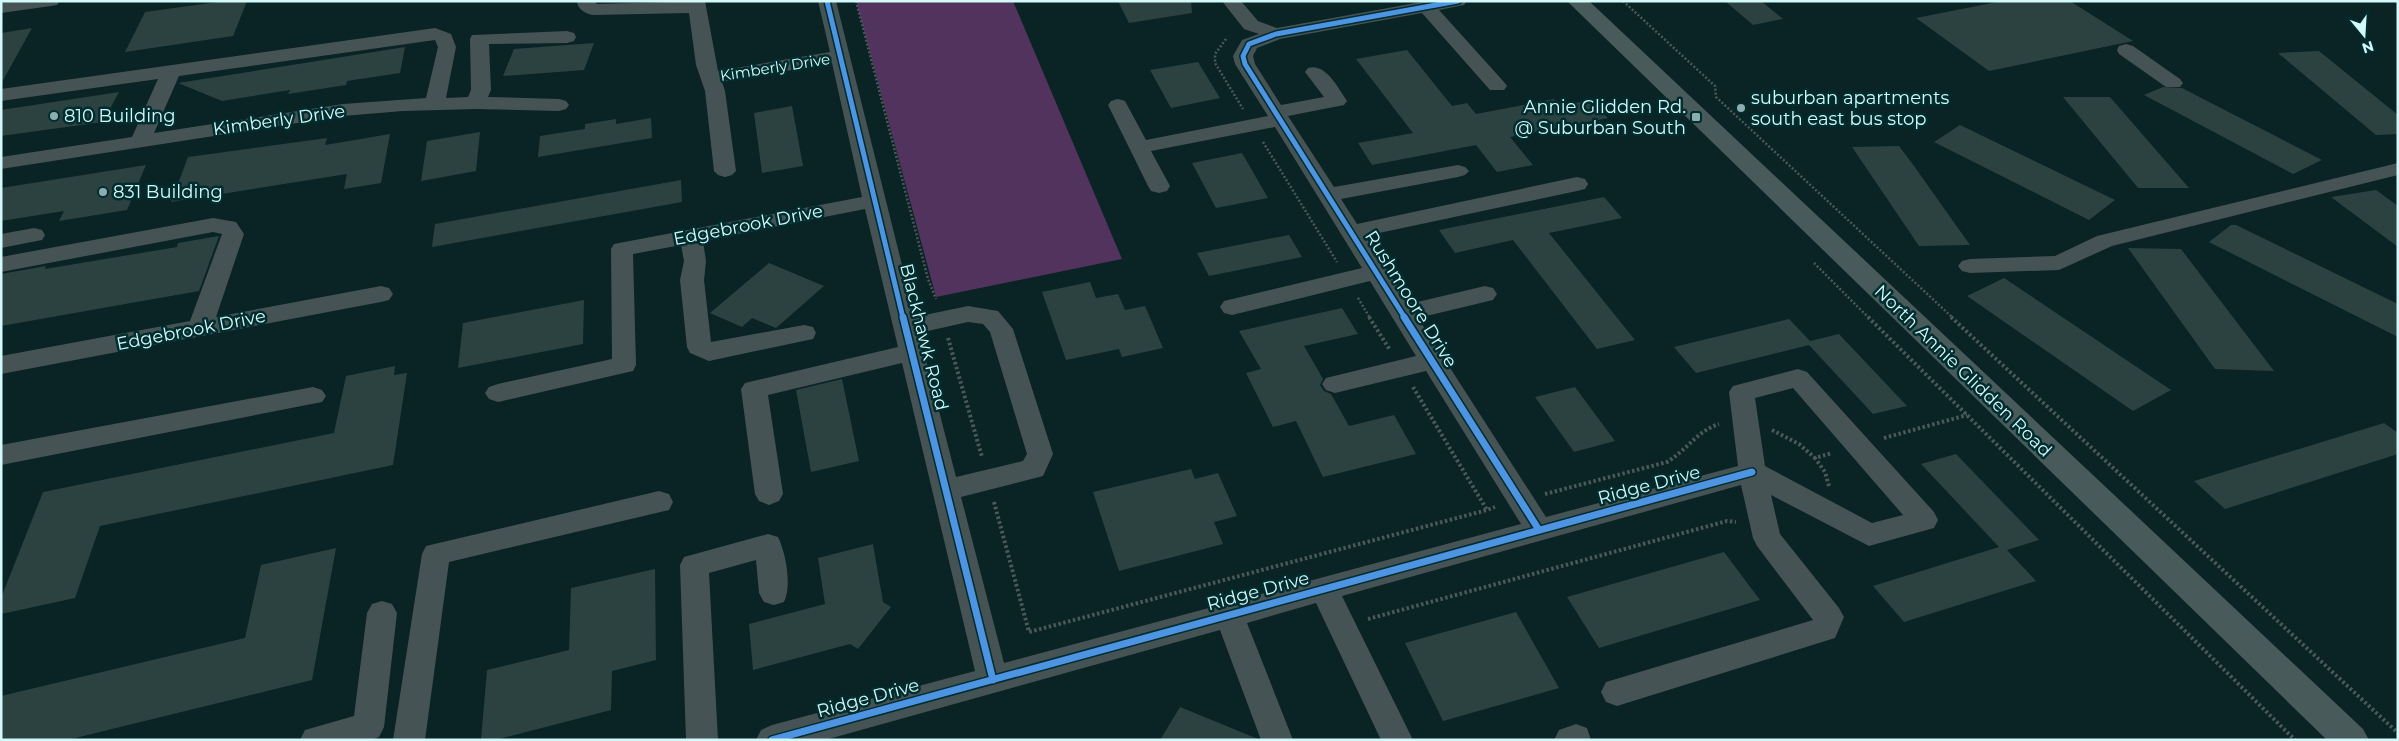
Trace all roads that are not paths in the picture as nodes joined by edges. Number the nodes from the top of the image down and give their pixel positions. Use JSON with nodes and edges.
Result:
{"nodes":[{"id":1,"x":51,"y":1,"type":"edge"},
{"id":2,"x":586,"y":1,"type":"edge"},
{"id":3,"x":827,"y":1,"type":"edge"},
{"id":4,"x":1231,"y":1,"type":"edge"},
{"id":5,"x":1458,"y":1,"type":"edge"},
{"id":6,"x":1577,"y":1,"type":"edge"},
{"id":7,"x":697,"y":4,"type":"edge"},
{"id":8,"x":1427,"y":7,"type":"junction"},
{"id":9,"x":1,"y":8,"type":"edge"},
{"id":10,"x":1276,"y":34,"type":"junction"},
{"id":11,"x":567,"y":37,"type":"dead end"},
{"id":12,"x":2126,"y":50,"type":"dead end"},
{"id":13,"x":840,"y":56,"type":"junction"},
{"id":14,"x":171,"y":71,"type":"junction"},
{"id":15,"x":1315,"y":72,"type":"dead end"},
{"id":16,"x":709,"y":78,"type":"junction"},
{"id":17,"x":2173,"y":83,"type":"dead end"},
{"id":18,"x":1497,"y":86,"type":"dead end"},
{"id":19,"x":1,"y":95,"type":"edge"},
{"id":20,"x":476,"y":103,"type":"junction"},
{"id":21,"x":435,"y":105,"type":"junction"},
{"id":22,"x":559,"y":105,"type":"dead end"},
{"id":23,"x":1118,"y":105,"type":"dead end"},
{"id":24,"x":1278,"y":116,"type":"junction"},
{"id":25,"x":140,"y":141,"type":"junction"},
{"id":26,"x":1139,"y":146,"type":"junction"},
{"id":27,"x":1,"y":163,"type":"edge"},
{"id":28,"x":2398,"y":169,"type":"edge"},
{"id":29,"x":725,"y":171,"type":"dead end"},
{"id":30,"x":1458,"y":171,"type":"dead end"},
{"id":31,"x":1577,"y":184,"type":"dead end"},
{"id":32,"x":1160,"y":186,"type":"dead end"},
{"id":33,"x":1328,"y":195,"type":"junction"},
{"id":34,"x":874,"y":201,"type":"junction"},
{"id":35,"x":1351,"y":232,"type":"junction"},
{"id":36,"x":34,"y":235,"type":"dead end"},
{"id":37,"x":691,"y":236,"type":"junction"},
{"id":38,"x":1,"y":241,"type":"edge"},
{"id":39,"x":1,"y":265,"type":"edge"},
{"id":40,"x":1970,"y":266,"type":"dead end"},
{"id":41,"x":1376,"y":272,"type":"junction"},
{"id":42,"x":381,"y":294,"type":"dead end"},
{"id":43,"x":1485,"y":294,"type":"dead end"},
{"id":44,"x":1232,"y":307,"type":"dead end"},
{"id":45,"x":1402,"y":314,"type":"junction"},
{"id":46,"x":906,"y":327,"type":"junction"},
{"id":47,"x":200,"y":328,"type":"junction"},
{"id":48,"x":804,"y":333,"type":"dead end"},
{"id":49,"x":912,"y":352,"type":"junction"},
{"id":50,"x":1432,"y":360,"type":"junction"},
{"id":51,"x":1,"y":365,"type":"edge"},
{"id":52,"x":1335,"y":384,"type":"dead end"},
{"id":53,"x":498,"y":393,"type":"dead end"},
{"id":54,"x":313,"y":396,"type":"dead end"},
{"id":55,"x":1,"y":455,"type":"edge"},
{"id":56,"x":1752,"y":472,"type":"junction"},
{"id":57,"x":946,"y":490,"type":"junction"},
{"id":58,"x":769,"y":494,"type":"dead end"},
{"id":59,"x":659,"y":502,"type":"dead end"},
{"id":60,"x":1539,"y":530,"type":"junction"},
{"id":61,"x":1324,"y":589,"type":"junction"},
{"id":62,"x":774,"y":593,"type":"dead end"},
{"id":63,"x":382,"y":613,"type":"dead end"},
{"id":64,"x":1229,"y":614,"type":"junction"},
{"id":65,"x":993,"y":680,"type":"junction"},
{"id":66,"x":1617,"y":692,"type":"dead end"},
{"id":67,"x":316,"y":740,"type":"edge"},
{"id":68,"x":409,"y":740,"type":"edge"},
{"id":69,"x":702,"y":740,"type":"edge"},
{"id":70,"x":772,"y":740,"type":"edge"},
{"id":71,"x":1277,"y":740,"type":"edge"},
{"id":72,"x":1397,"y":740,"type":"edge"},
{"id":73,"x":2351,"y":740,"type":"edge"}],
"edges":[{"from":1,"to":9,"type":"street"},
{"from":2,"to":7,"type":"street"},
{"from":3,"to":13,"type":"street","name":"Blackhawk Road"},
{"from":4,"to":10,"type":"street"},
{"from":5,"to":8,"type":"street"},
{"from":6,"to":73,"type":"main road","name":"North Annie Glidden Road"},
{"from":7,"to":16,"type":"street"},
{"from":8,"to":10,"type":"street"},
{"from":8,"to":18,"type":"street"},
{"from":10,"to":24,"type":"street","name":"Rushmoore Drive"},
{"from":11,"to":20,"type":"street"},
{"from":12,"to":17,"type":"street"},
{"from":13,"to":16,"type":"street","name":"Kimberly Drive"},
{"from":13,"to":34,"type":"street","name":"Blackhawk Road"},
{"from":14,"to":19,"type":"street"},
{"from":14,"to":21,"type":"street"},
{"from":14,"to":25,"type":"street"},
{"from":15,"to":24,"type":"street"},
{"from":16,"to":29,"type":"street"},
{"from":20,"to":21,"type":"street","name":"Kimberly Drive"},
{"from":20,"to":22,"type":"street","name":"Kimberly Drive"},
{"from":21,"to":25,"type":"street","name":"Kimberly Drive"},
{"from":23,"to":26,"type":"street"},
{"from":24,"to":26,"type":"street"},
{"from":24,"to":33,"type":"street","name":"Rushmoore Drive"},
{"from":25,"to":27,"type":"street","name":"Kimberly Drive"},
{"from":26,"to":32,"type":"street"},
{"from":28,"to":40,"type":"street"},
{"from":30,"to":33,"type":"street"},
{"from":31,"to":35,"type":"street"},
{"from":33,"to":35,"type":"street","name":"Rushmoore Drive"},
{"from":34,"to":37,"type":"street","name":"Edgebrook Drive"},
{"from":34,"to":46,"type":"street","name":"Blackhawk Road"},
{"from":35,"to":41,"type":"street","name":"Rushmoore Drive"},
{"from":36,"to":38,"type":"street"},
{"from":37,"to":48,"type":"street"},
{"from":37,"to":53,"type":"street","name":"Edgebrook Drive"},
{"from":39,"to":47,"type":"street"},
{"from":41,"to":44,"type":"street"},
{"from":41,"to":45,"type":"street","name":"Rushmoore Drive"},
{"from":42,"to":47,"type":"street","name":"Edgebrook Drive"},
{"from":43,"to":45,"type":"street"},
{"from":45,"to":50,"type":"street","name":"Rushmoore Drive"},
{"from":46,"to":49,"type":"street","name":"Blackhawk Road"},
{"from":46,"to":57,"type":"street"},
{"from":47,"to":51,"type":"street","name":"Edgebrook Drive"},
{"from":49,"to":57,"type":"street","name":"Blackhawk Road"},
{"from":49,"to":58,"type":"street"},
{"from":50,"to":52,"type":"street"},
{"from":50,"to":60,"type":"street","name":"Rushmoore Drive"},
{"from":54,"to":55,"type":"street"},
{"from":56,"to":56,"type":"street"},
{"from":56,"to":60,"type":"street","name":"Ridge Drive"},
{"from":56,"to":66,"type":"street"},
{"from":57,"to":65,"type":"street","name":"Blackhawk Road"},
{"from":59,"to":68,"type":"street"},
{"from":60,"to":61,"type":"street","name":"Ridge Drive"},
{"from":61,"to":64,"type":"street","name":"Ridge Drive"},
{"from":61,"to":72,"type":"street"},
{"from":62,"to":69,"type":"street"},
{"from":63,"to":67,"type":"street"},
{"from":64,"to":65,"type":"street","name":"Ridge Drive"},
{"from":64,"to":71,"type":"street"},
{"from":65,"to":70,"type":"street","name":"Ridge Drive"}]}
